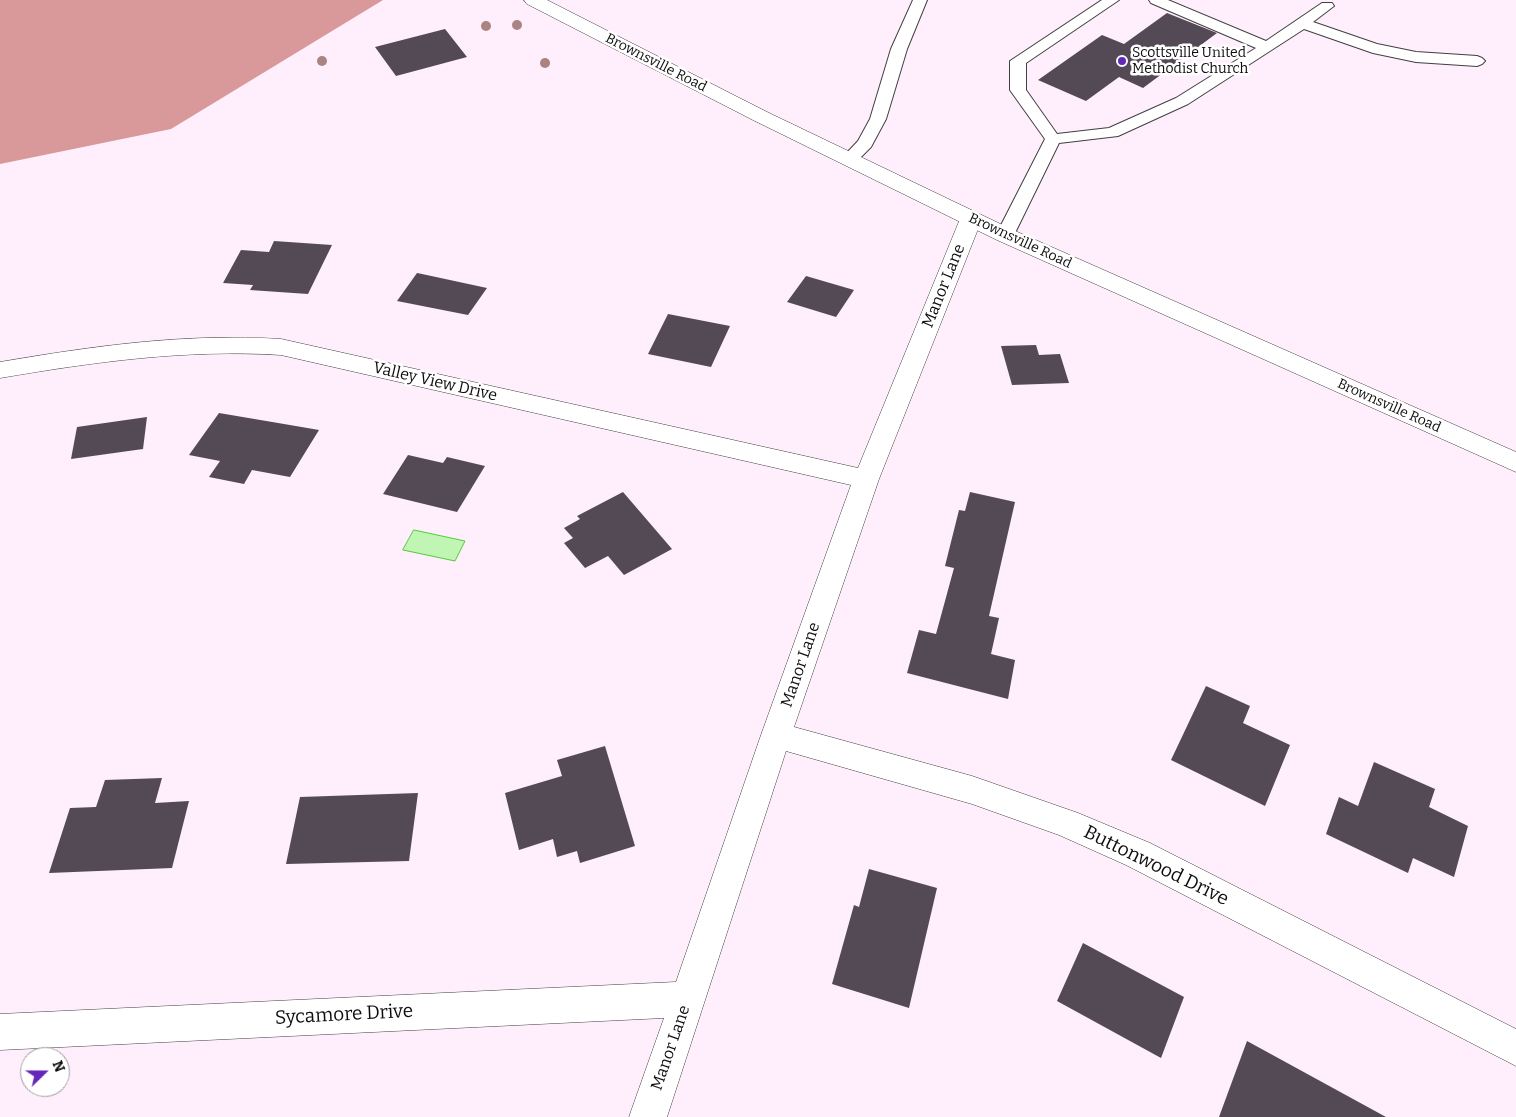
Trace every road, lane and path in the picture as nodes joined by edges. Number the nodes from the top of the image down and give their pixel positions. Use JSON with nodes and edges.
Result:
{"nodes":[{"id":1,"x":532,"y":0,"type":"edge"},
{"id":2,"x":920,"y":0,"type":"edge"},
{"id":3,"x":1112,"y":0,"type":"edge"},
{"id":4,"x":1156,"y":0,"type":"edge"},
{"id":5,"x":1326,"y":6,"type":"dead end"},
{"id":6,"x":1302,"y":23,"type":"junction"},
{"id":7,"x":1267,"y":46,"type":"junction"},
{"id":8,"x":1477,"y":61,"type":"dead end"},
{"id":9,"x":1053,"y":139,"type":"junction"},
{"id":10,"x":849,"y":159,"type":"junction"},
{"id":11,"x":971,"y":219,"type":"junction"},
{"id":12,"x":1005,"y":235,"type":"junction"},
{"id":13,"x":0,"y":370,"type":"edge"},
{"id":14,"x":1516,"y":462,"type":"edge"},
{"id":15,"x":866,"y":479,"type":"junction"},
{"id":16,"x":776,"y":735,"type":"junction"},
{"id":17,"x":687,"y":999,"type":"junction"},
{"id":18,"x":0,"y":1032,"type":"edge"},
{"id":19,"x":1516,"y":1048,"type":"edge"},
{"id":20,"x":648,"y":1117,"type":"edge"}],
"edges":[{"from":1,"to":10,"type":"street","name":"Brownsville Road"},
{"from":2,"to":10,"type":"lane"},
{"from":3,"to":9,"type":"lane"},
{"from":4,"to":7,"type":"lane"},
{"from":5,"to":6,"type":"lane"},
{"from":6,"to":7,"type":"lane"},
{"from":6,"to":8,"type":"lane"},
{"from":7,"to":9,"type":"lane"},
{"from":9,"to":12,"type":"lane"},
{"from":10,"to":11,"type":"street","name":"Brownsville Road"},
{"from":11,"to":12,"type":"street","name":"Brownsville Road"},
{"from":11,"to":15,"type":"street","name":"Manor Lane"},
{"from":12,"to":14,"type":"street","name":"Brownsville Road"},
{"from":13,"to":15,"type":"street","name":"Valley View Drive"},
{"from":15,"to":16,"type":"street","name":"Manor Lane"},
{"from":16,"to":17,"type":"street","name":"Manor Lane"},
{"from":16,"to":19,"type":"street","name":"Buttonwood Drive"},
{"from":17,"to":18,"type":"street","name":"Sycamore Drive"},
{"from":17,"to":20,"type":"street","name":"Manor Lane"}]}
